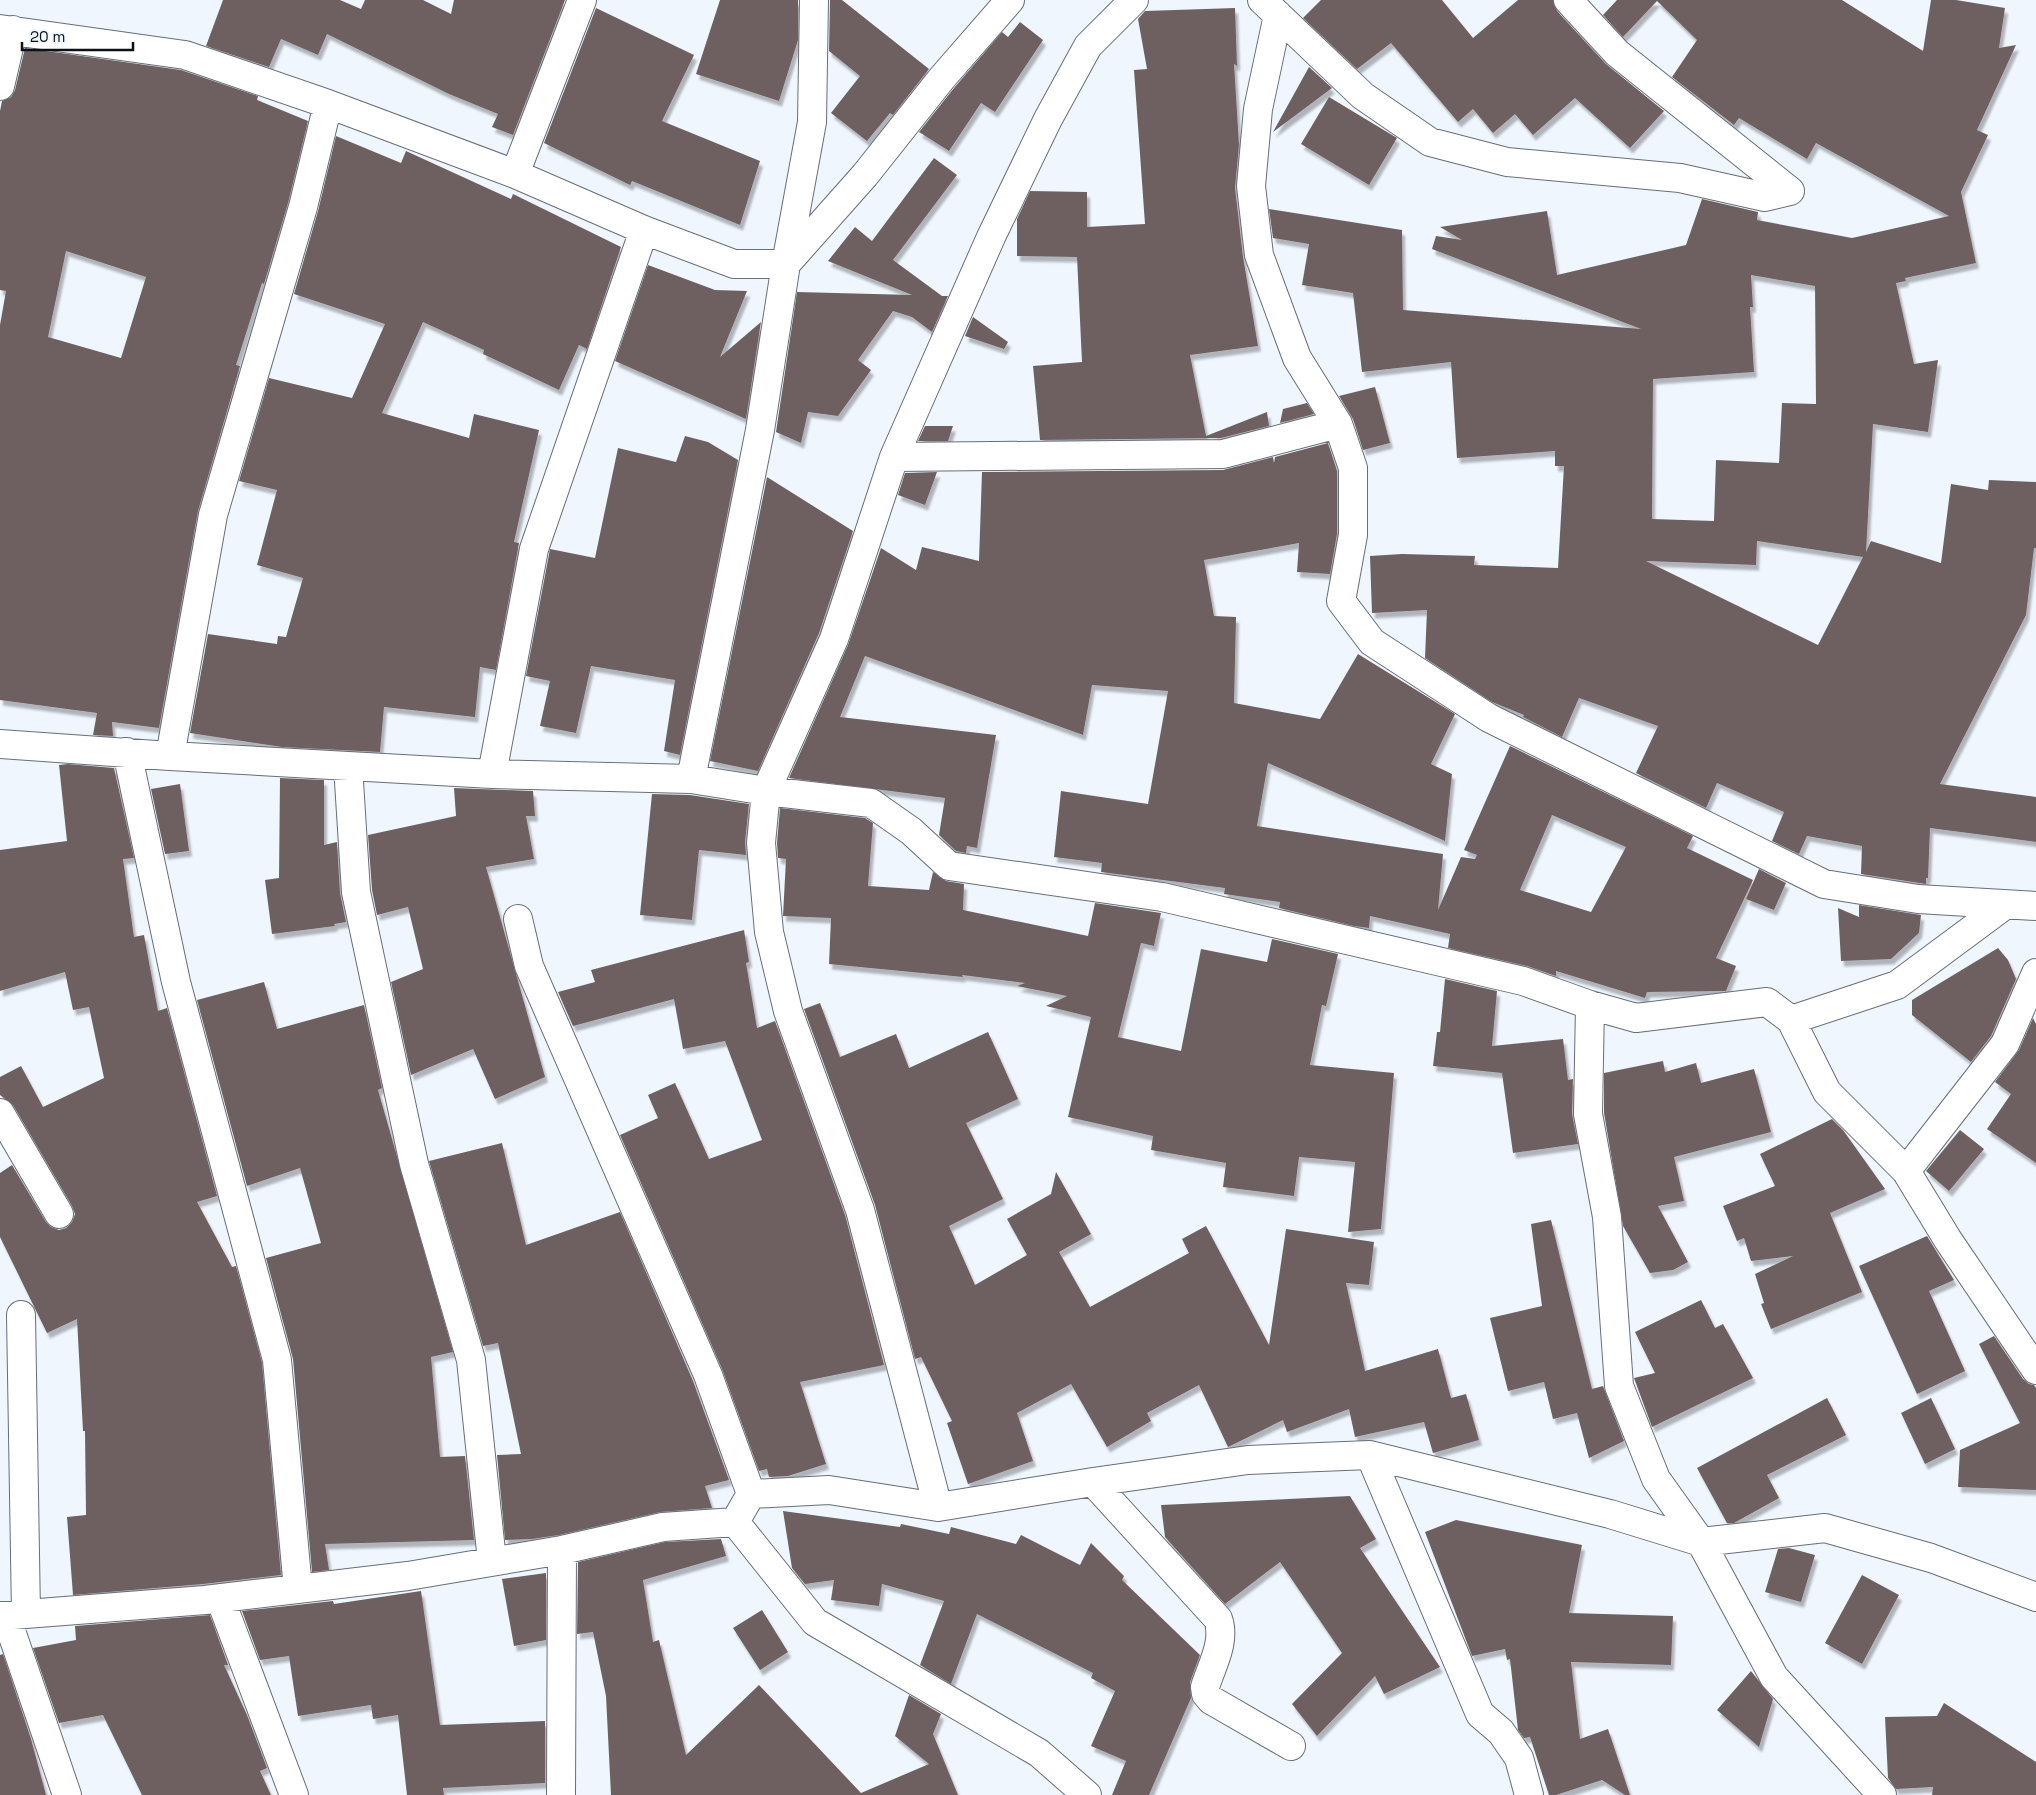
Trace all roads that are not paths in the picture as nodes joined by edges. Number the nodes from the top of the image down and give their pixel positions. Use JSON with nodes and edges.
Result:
{"nodes":[{"id":1,"x":582,"y":0,"type":"edge"},
{"id":2,"x":814,"y":0,"type":"edge"},
{"id":3,"x":1010,"y":0,"type":"edge"},
{"id":4,"x":1134,"y":0,"type":"edge"},
{"id":5,"x":1568,"y":0,"type":"edge"},
{"id":6,"x":1270,"y":8,"type":"edge"},
{"id":7,"x":6,"y":29,"type":"edge"},
{"id":8,"x":0,"y":86,"type":"edge"},
{"id":9,"x":328,"y":104,"type":"junction"},
{"id":10,"x":515,"y":174,"type":"junction"},
{"id":11,"x":644,"y":230,"type":"junction"},
{"id":12,"x":786,"y":264,"type":"junction"},
{"id":13,"x":1338,"y":424,"type":"junction"},
{"id":14,"x":894,"y":457,"type":"junction"},
{"id":15,"x":0,"y":744,"type":"edge"},
{"id":16,"x":127,"y":752,"type":"junction"},
{"id":17,"x":170,"y":756,"type":"junction"},
{"id":18,"x":348,"y":766,"type":"junction"},
{"id":19,"x":492,"y":774,"type":"junction"},
{"id":20,"x":691,"y":778,"type":"junction"},
{"id":21,"x":766,"y":791,"type":"junction"},
{"id":22,"x":2005,"y":905,"type":"junction"},
{"id":23,"x":2036,"y":906,"type":"edge"},
{"id":24,"x":518,"y":919,"type":"dead end"},
{"id":25,"x":2036,"y":973,"type":"edge"},
{"id":26,"x":1590,"y":1005,"type":"junction"},
{"id":27,"x":1791,"y":1020,"type":"junction"},
{"id":28,"x":0,"y":1113,"type":"edge"},
{"id":29,"x":1906,"y":1171,"type":"junction"},
{"id":30,"x":58,"y":1214,"type":"dead end"},
{"id":31,"x":21,"y":1315,"type":"dead end"},
{"id":32,"x":2036,"y":1370,"type":"edge"},
{"id":33,"x":1370,"y":1455,"type":"junction"},
{"id":34,"x":1093,"y":1482,"type":"junction"},
{"id":35,"x":750,"y":1494,"type":"junction"},
{"id":36,"x":938,"y":1507,"type":"junction"},
{"id":37,"x":735,"y":1522,"type":"junction"},
{"id":38,"x":1701,"y":1542,"type":"junction"},
{"id":39,"x":562,"y":1550,"type":"junction"},
{"id":40,"x":492,"y":1561,"type":"junction"},
{"id":41,"x":298,"y":1589,"type":"junction"},
{"id":42,"x":2036,"y":1597,"type":"edge"},
{"id":43,"x":220,"y":1598,"type":"junction"},
{"id":44,"x":11,"y":1615,"type":"edge"},
{"id":45,"x":1291,"y":1746,"type":"dead end"},
{"id":46,"x":68,"y":1795,"type":"edge"},
{"id":47,"x":294,"y":1795,"type":"edge"},
{"id":48,"x":561,"y":1795,"type":"edge"},
{"id":49,"x":1087,"y":1795,"type":"edge"},
{"id":50,"x":1529,"y":1795,"type":"edge"},
{"id":51,"x":1882,"y":1795,"type":"edge"}],
"edges":[{"from":1,"to":10,"type":"street"},
{"from":2,"to":12,"type":"street"},
{"from":3,"to":12,"type":"street"},
{"from":4,"to":14,"type":"street"},
{"from":5,"to":6,"type":"street"},
{"from":6,"to":13,"type":"street"},
{"from":7,"to":8,"type":"street"},
{"from":7,"to":9,"type":"street"},
{"from":9,"to":10,"type":"street"},
{"from":9,"to":17,"type":"street"},
{"from":10,"to":11,"type":"street"},
{"from":11,"to":12,"type":"street"},
{"from":11,"to":19,"type":"street"},
{"from":12,"to":20,"type":"street"},
{"from":13,"to":14,"type":"street"},
{"from":13,"to":22,"type":"street"},
{"from":14,"to":21,"type":"street"},
{"from":15,"to":16,"type":"street"},
{"from":16,"to":17,"type":"street"},
{"from":16,"to":41,"type":"street"},
{"from":17,"to":18,"type":"street"},
{"from":18,"to":19,"type":"street"},
{"from":18,"to":40,"type":"street"},
{"from":19,"to":20,"type":"street"},
{"from":20,"to":21,"type":"street"},
{"from":21,"to":26,"type":"street"},
{"from":21,"to":36,"type":"street"},
{"from":22,"to":23,"type":"street"},
{"from":22,"to":27,"type":"street"},
{"from":24,"to":35,"type":"street"},
{"from":25,"to":29,"type":"street"},
{"from":26,"to":27,"type":"street"},
{"from":26,"to":38,"type":"street"},
{"from":27,"to":29,"type":"street"},
{"from":28,"to":30,"type":"street"},
{"from":29,"to":32,"type":"street"},
{"from":31,"to":44,"type":"street"},
{"from":33,"to":34,"type":"street"},
{"from":33,"to":38,"type":"street"},
{"from":33,"to":50,"type":"street"},
{"from":34,"to":36,"type":"street"},
{"from":34,"to":45,"type":"street"},
{"from":35,"to":36,"type":"street"},
{"from":35,"to":37,"type":"street"},
{"from":37,"to":39,"type":"street"},
{"from":37,"to":49,"type":"street"},
{"from":38,"to":42,"type":"street"},
{"from":38,"to":51,"type":"street"},
{"from":39,"to":40,"type":"street"},
{"from":39,"to":48,"type":"street"},
{"from":40,"to":41,"type":"street"},
{"from":41,"to":43,"type":"street"},
{"from":43,"to":44,"type":"street"},
{"from":43,"to":47,"type":"street"},
{"from":44,"to":46,"type":"street"}]}
